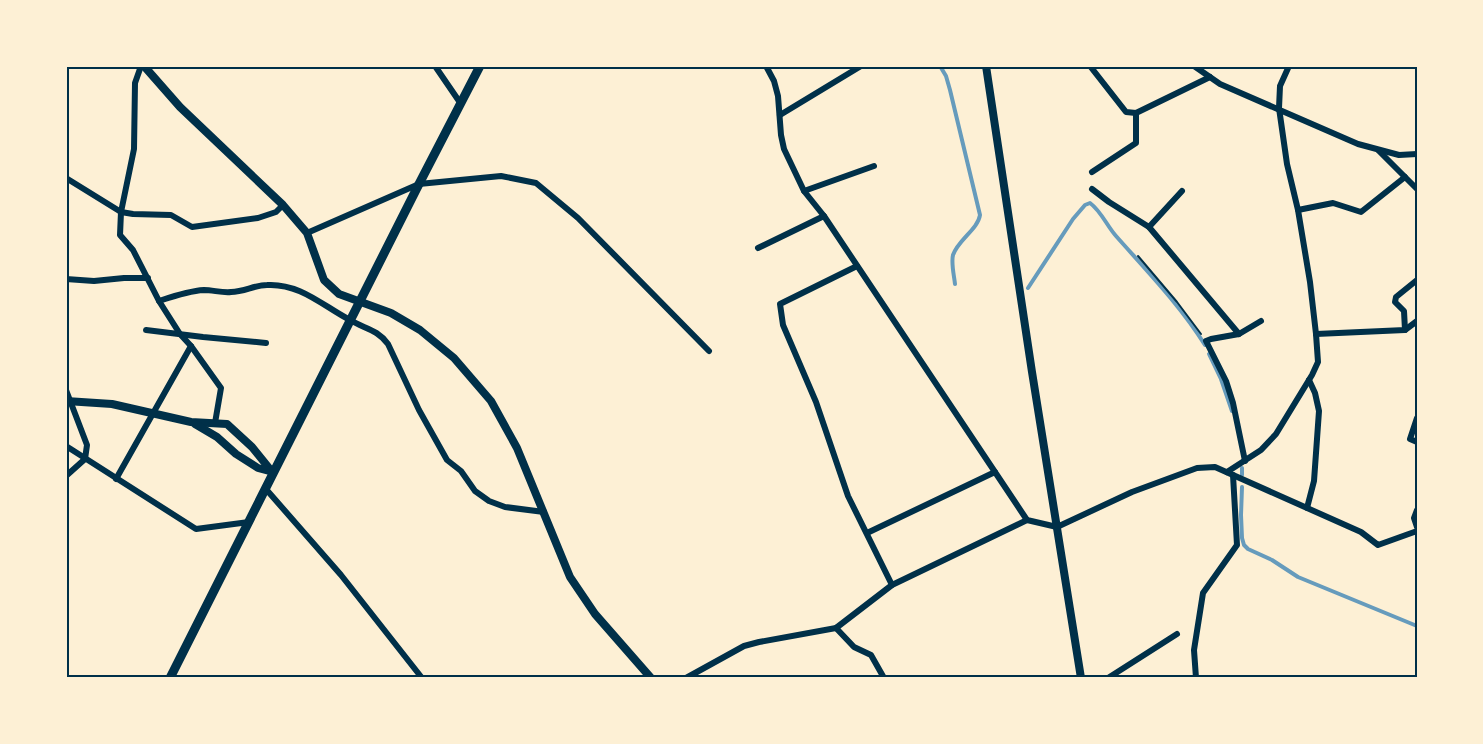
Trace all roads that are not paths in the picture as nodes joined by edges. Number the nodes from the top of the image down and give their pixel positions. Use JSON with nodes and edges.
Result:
{"nodes":[{"id":1,"x":143,"y":66,"type":"edge"},
{"id":2,"x":435,"y":66,"type":"edge"},
{"id":3,"x":480,"y":66,"type":"edge"},
{"id":4,"x":766,"y":66,"type":"edge"},
{"id":5,"x":861,"y":66,"type":"edge"},
{"id":6,"x":986,"y":66,"type":"edge"},
{"id":7,"x":1071,"y":66,"type":"edge"},
{"id":8,"x":1194,"y":66,"type":"edge"},
{"id":9,"x":1289,"y":66,"type":"edge"},
{"id":10,"x":1201,"y":68,"type":"edge"},
{"id":11,"x":1210,"y":77,"type":"junction"},
{"id":12,"x":461,"y":104,"type":"junction"},
{"id":13,"x":1279,"y":108,"type":"junction"},
{"id":14,"x":1136,"y":113,"type":"junction"},
{"id":15,"x":780,"y":115,"type":"junction"},
{"id":16,"x":1379,"y":150,"type":"junction"},
{"id":17,"x":1417,"y":154,"type":"edge"},
{"id":18,"x":874,"y":166,"type":"dead end"},
{"id":19,"x":1092,"y":172,"type":"dead end"},
{"id":20,"x":1405,"y":177,"type":"junction"},
{"id":21,"x":66,"y":178,"type":"edge"},
{"id":22,"x":419,"y":184,"type":"junction"},
{"id":23,"x":1092,"y":189,"type":"dead end"},
{"id":24,"x":1417,"y":189,"type":"edge"},
{"id":25,"x":804,"y":191,"type":"junction"},
{"id":26,"x":1182,"y":191,"type":"dead end"},
{"id":27,"x":283,"y":205,"type":"junction"},
{"id":28,"x":1298,"y":210,"type":"junction"},
{"id":29,"x":121,"y":212,"type":"junction"},
{"id":30,"x":824,"y":216,"type":"junction"},
{"id":31,"x":1149,"y":227,"type":"junction"},
{"id":32,"x":307,"y":233,"type":"junction"},
{"id":33,"x":758,"y":248,"type":"dead end"},
{"id":34,"x":857,"y":266,"type":"junction"},
{"id":35,"x":148,"y":278,"type":"junction"},
{"id":36,"x":66,"y":279,"type":"edge"},
{"id":37,"x":1417,"y":280,"type":"edge"},
{"id":38,"x":159,"y":301,"type":"junction"},
{"id":39,"x":360,"y":302,"type":"junction"},
{"id":40,"x":351,"y":321,"type":"junction"},
{"id":41,"x":1261,"y":321,"type":"dead end"},
{"id":42,"x":1417,"y":321,"type":"edge"},
{"id":43,"x":146,"y":330,"type":"dead end"},
{"id":44,"x":1405,"y":330,"type":"junction"},
{"id":45,"x":180,"y":334,"type":"junction"},
{"id":46,"x":1239,"y":334,"type":"junction"},
{"id":47,"x":1316,"y":334,"type":"junction"},
{"id":48,"x":266,"y":343,"type":"dead end"},
{"id":49,"x":191,"y":346,"type":"junction"},
{"id":50,"x":709,"y":351,"type":"dead end"},
{"id":51,"x":1309,"y":380,"type":"junction"},
{"id":52,"x":66,"y":390,"type":"edge"},
{"id":53,"x":69,"y":402,"type":"edge"},
{"id":54,"x":154,"y":413,"type":"junction"},
{"id":55,"x":1417,"y":418,"type":"edge"},
{"id":56,"x":191,"y":422,"type":"junction"},
{"id":57,"x":215,"y":423,"type":"junction"},
{"id":58,"x":1417,"y":442,"type":"edge"},
{"id":59,"x":66,"y":447,"type":"edge"},
{"id":60,"x":85,"y":459,"type":"junction"},
{"id":61,"x":1245,"y":461,"type":"junction"},
{"id":62,"x":273,"y":472,"type":"junction"},
{"id":63,"x":995,"y":472,"type":"junction"},
{"id":64,"x":1230,"y":474,"type":"junction"},
{"id":65,"x":66,"y":476,"type":"edge"},
{"id":66,"x":116,"y":479,"type":"junction"},
{"id":67,"x":266,"y":488,"type":"junction"},
{"id":68,"x":1307,"y":508,"type":"junction"},
{"id":69,"x":1417,"y":510,"type":"edge"},
{"id":70,"x":543,"y":512,"type":"junction"},
{"id":71,"x":1027,"y":520,"type":"junction"},
{"id":72,"x":249,"y":522,"type":"junction"},
{"id":73,"x":1057,"y":527,"type":"junction"},
{"id":74,"x":1417,"y":529,"type":"edge"},
{"id":75,"x":867,"y":533,"type":"junction"},
{"id":76,"x":892,"y":585,"type":"junction"},
{"id":77,"x":836,"y":627,"type":"junction"},
{"id":78,"x":1177,"y":634,"type":"dead end"},
{"id":79,"x":170,"y":678,"type":"edge"},
{"id":80,"x":422,"y":678,"type":"edge"},
{"id":81,"x":651,"y":678,"type":"edge"},
{"id":82,"x":686,"y":678,"type":"edge"},
{"id":83,"x":884,"y":678,"type":"edge"},
{"id":84,"x":1080,"y":678,"type":"edge"},
{"id":85,"x":1108,"y":678,"type":"edge"},
{"id":86,"x":1196,"y":678,"type":"edge"}],
"edges":[{"from":1,"to":27,"type":"street"},
{"from":1,"to":29,"type":"street"},
{"from":2,"to":12,"type":"street"},
{"from":3,"to":12,"type":"main road"},
{"from":4,"to":15,"type":"street"},
{"from":5,"to":15,"type":"street"},
{"from":6,"to":73,"type":"main road"},
{"from":7,"to":14,"type":"street"},
{"from":8,"to":10,"type":"street"},
{"from":9,"to":13,"type":"street"},
{"from":10,"to":11,"type":"street"},
{"from":11,"to":13,"type":"street"},
{"from":11,"to":14,"type":"street"},
{"from":12,"to":22,"type":"main road"},
{"from":13,"to":16,"type":"street"},
{"from":13,"to":28,"type":"street"},
{"from":14,"to":19,"type":"street"},
{"from":15,"to":25,"type":"street"},
{"from":16,"to":17,"type":"street"},
{"from":16,"to":20,"type":"street"},
{"from":18,"to":25,"type":"street"},
{"from":20,"to":24,"type":"street"},
{"from":20,"to":28,"type":"street"},
{"from":21,"to":29,"type":"street"},
{"from":22,"to":32,"type":"street"},
{"from":22,"to":39,"type":"main road"},
{"from":22,"to":50,"type":"street"},
{"from":23,"to":31,"type":"street"},
{"from":25,"to":30,"type":"street"},
{"from":26,"to":31,"type":"street"},
{"from":27,"to":29,"type":"street"},
{"from":27,"to":32,"type":"street"},
{"from":28,"to":47,"type":"street"},
{"from":29,"to":35,"type":"street"},
{"from":30,"to":33,"type":"street"},
{"from":30,"to":34,"type":"street"},
{"from":31,"to":46,"type":"street"},
{"from":32,"to":39,"type":"street"},
{"from":34,"to":63,"type":"street"},
{"from":34,"to":75,"type":"street"},
{"from":35,"to":36,"type":"street"},
{"from":35,"to":38,"type":"street"},
{"from":37,"to":44,"type":"street"},
{"from":38,"to":40,"type":"street"},
{"from":38,"to":45,"type":"street"},
{"from":39,"to":40,"type":"main road"},
{"from":39,"to":70,"type":"street"},
{"from":40,"to":62,"type":"main road"},
{"from":40,"to":70,"type":"street"},
{"from":41,"to":46,"type":"street"},
{"from":42,"to":44,"type":"street"},
{"from":43,"to":45,"type":"street"},
{"from":44,"to":47,"type":"street"},
{"from":45,"to":48,"type":"street"},
{"from":45,"to":49,"type":"street"},
{"from":46,"to":61,"type":"street"},
{"from":47,"to":51,"type":"street"},
{"from":49,"to":54,"type":"street"},
{"from":49,"to":57,"type":"street"},
{"from":51,"to":61,"type":"street"},
{"from":51,"to":68,"type":"street"},
{"from":52,"to":53,"type":"street"},
{"from":53,"to":54,"type":"street"},
{"from":53,"to":60,"type":"street"},
{"from":54,"to":56,"type":"street"},
{"from":54,"to":66,"type":"street"},
{"from":55,"to":58,"type":"street"},
{"from":56,"to":57,"type":"street"},
{"from":56,"to":62,"type":"street"},
{"from":57,"to":62,"type":"street"},
{"from":59,"to":60,"type":"street"},
{"from":60,"to":65,"type":"street"},
{"from":60,"to":66,"type":"street"},
{"from":61,"to":64,"type":"street"},
{"from":62,"to":67,"type":"main road"},
{"from":63,"to":71,"type":"street"},
{"from":63,"to":75,"type":"street"},
{"from":64,"to":68,"type":"street"},
{"from":64,"to":73,"type":"street"},
{"from":64,"to":86,"type":"street"},
{"from":66,"to":72,"type":"street"},
{"from":67,"to":72,"type":"main road"},
{"from":67,"to":80,"type":"street"},
{"from":68,"to":74,"type":"street"},
{"from":69,"to":74,"type":"street"},
{"from":70,"to":81,"type":"street"},
{"from":71,"to":73,"type":"street"},
{"from":71,"to":76,"type":"street"},
{"from":72,"to":79,"type":"main road"},
{"from":73,"to":84,"type":"main road"},
{"from":75,"to":76,"type":"street"},
{"from":76,"to":77,"type":"street"},
{"from":77,"to":82,"type":"street"},
{"from":77,"to":83,"type":"street"},
{"from":78,"to":85,"type":"street"}]}
